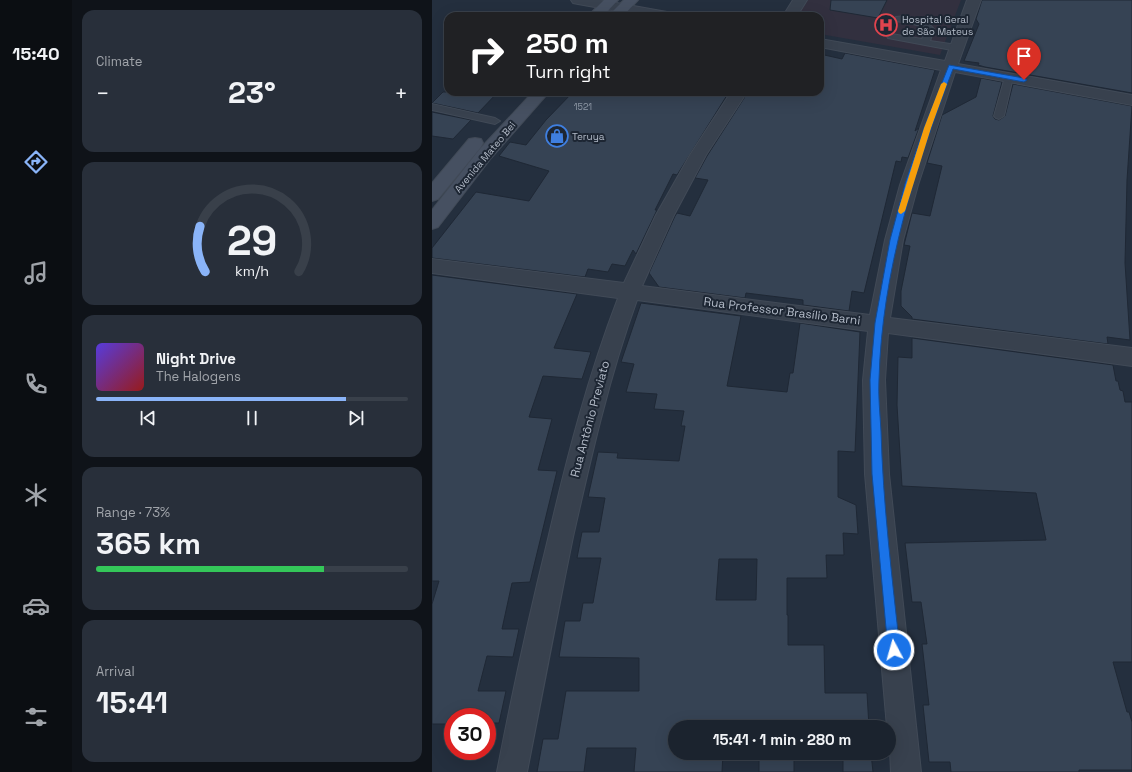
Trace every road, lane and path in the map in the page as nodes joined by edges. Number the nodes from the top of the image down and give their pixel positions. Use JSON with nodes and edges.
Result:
{"nodes":[{"id":1,"x":578,"y":0,"type":"edge"},
{"id":2,"x":800,"y":0,"type":"edge"},
{"id":3,"x":974,"y":0,"type":"edge"},
{"id":4,"x":609,"y":2,"type":"edge"},
{"id":5,"x":623,"y":8,"type":"edge"},
{"id":6,"x":599,"y":12,"type":"edge"},
{"id":7,"x":645,"y":12,"type":"edge"},
{"id":8,"x":792,"y":12,"type":"edge"},
{"id":9,"x":898,"y":19,"type":"dead end"},
{"id":10,"x":891,"y":36,"type":"dead end"},
{"id":11,"x":925,"y":42,"type":"junction"},
{"id":12,"x":824,"y":43,"type":"edge"},
{"id":13,"x":954,"y":57,"type":"junction"},
{"id":14,"x":1009,"y":77,"type":"junction"},
{"id":15,"x":518,"y":96,"type":"edge"},
{"id":16,"x":537,"y":96,"type":"edge"},
{"id":17,"x":736,"y":96,"type":"edge"},
{"id":18,"x":1132,"y":100,"type":"edge"},
{"id":19,"x":432,"y":108,"type":"edge"},
{"id":20,"x":999,"y":116,"type":"dead end"},
{"id":21,"x":495,"y":120,"type":"junction"},
{"id":22,"x":432,"y":195,"type":"edge"},
{"id":23,"x":432,"y":223,"type":"edge"},
{"id":24,"x":432,"y":266,"type":"edge"},
{"id":25,"x":630,"y":291,"type":"junction"},
{"id":26,"x":879,"y":323,"type":"junction"},
{"id":27,"x":1132,"y":357,"type":"edge"},
{"id":28,"x":512,"y":772,"type":"edge"},
{"id":29,"x":906,"y":772,"type":"edge"}],
"edges":[{"from":1,"to":4,"type":"street"},
{"from":2,"to":8,"type":"street"},
{"from":3,"to":13,"type":"street"},
{"from":4,"to":5,"type":"street"},
{"from":4,"to":6,"type":"main road"},
{"from":5,"to":7,"type":"street"},
{"from":9,"to":11,"type":"lane"},
{"from":10,"to":11,"type":"lane"},
{"from":11,"to":13,"type":"lane"},
{"from":12,"to":13,"type":"street"},
{"from":13,"to":14,"type":"street"},
{"from":13,"to":26,"type":"street"},
{"from":14,"to":18,"type":"street"},
{"from":14,"to":20,"type":"lane"},
{"from":15,"to":21,"type":"main road","name":"Avenida Mateo Bei"},
{"from":16,"to":23,"type":"main road","name":"Avenida Mateo Bei"},
{"from":17,"to":25,"type":"street","name":"Rua Antônio Previato"},
{"from":19,"to":21,"type":"lane"},
{"from":21,"to":22,"type":"main road","name":"Avenida Mateo Bei"},
{"from":24,"to":25,"type":"street","name":"Rua Professor Brasílio Barni"},
{"from":25,"to":26,"type":"street","name":"Rua Professor Brasílio Barni"},
{"from":25,"to":28,"type":"street","name":"Rua Antônio Previato"},
{"from":26,"to":27,"type":"street","name":"Rua Professor Brasílio Barni"},
{"from":26,"to":29,"type":"street"}]}
